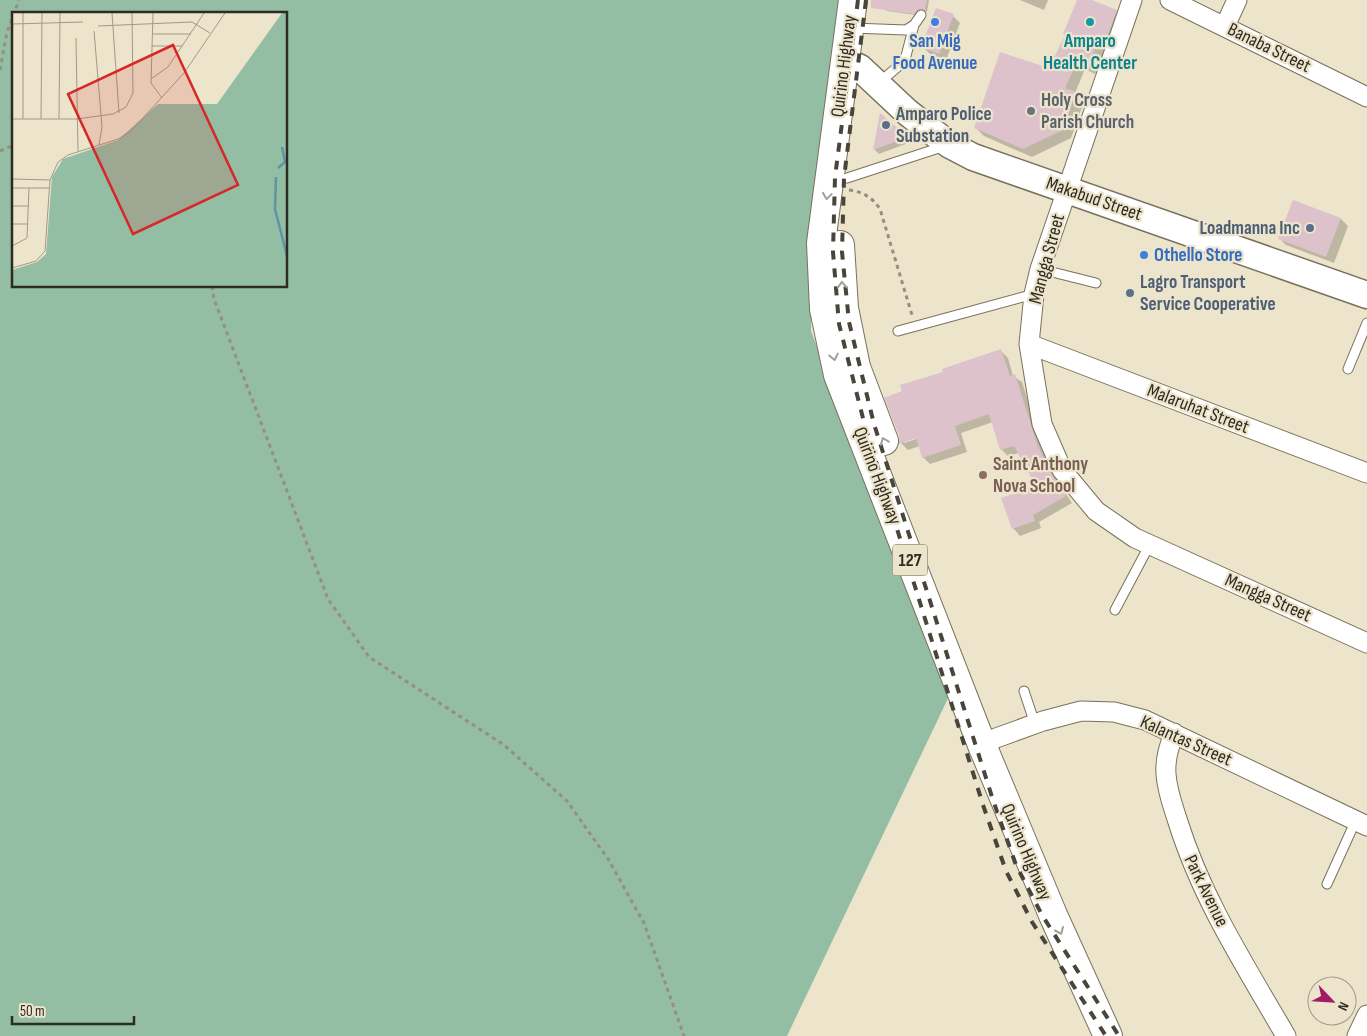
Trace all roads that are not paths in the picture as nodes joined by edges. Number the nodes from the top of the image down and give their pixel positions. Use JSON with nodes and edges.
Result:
{"nodes":[{"id":1,"x":853,"y":0,"type":"edge"},
{"id":2,"x":868,"y":0,"type":"edge"},
{"id":3,"x":1132,"y":0,"type":"edge"},
{"id":4,"x":1170,"y":0,"type":"edge"},
{"id":5,"x":1237,"y":0,"type":"edge"},
{"id":6,"x":921,"y":15,"type":"dead end"},
{"id":7,"x":914,"y":25,"type":"junction"},
{"id":8,"x":1225,"y":26,"type":"junction"},
{"id":9,"x":857,"y":28,"type":"junction"},
{"id":10,"x":861,"y":71,"type":"junction"},
{"id":11,"x":1367,"y":97,"type":"edge"},
{"id":12,"x":950,"y":144,"type":"junction"},
{"id":13,"x":847,"y":184,"type":"junction"},
{"id":14,"x":1067,"y":190,"type":"junction"},
{"id":15,"x":1040,"y":269,"type":"junction"},
{"id":16,"x":1096,"y":283,"type":"dead end"},
{"id":17,"x":1034,"y":294,"type":"junction"},
{"id":18,"x":1367,"y":295,"type":"edge"},
{"id":19,"x":1367,"y":323,"type":"edge"},
{"id":20,"x":898,"y":331,"type":"dead end"},
{"id":21,"x":1029,"y":344,"type":"junction"},
{"id":22,"x":1348,"y":369,"type":"dead end"},
{"id":23,"x":1367,"y":473,"type":"edge"},
{"id":24,"x":1150,"y":544,"type":"junction"},
{"id":25,"x":1115,"y":610,"type":"dead end"},
{"id":26,"x":1367,"y":643,"type":"edge"},
{"id":27,"x":1024,"y":692,"type":"dead end"},
{"id":28,"x":1035,"y":724,"type":"junction"},
{"id":29,"x":1174,"y":733,"type":"junction"},
{"id":30,"x":989,"y":742,"type":"junction"},
{"id":31,"x":1361,"y":823,"type":"edge"},
{"id":32,"x":1326,"y":884,"type":"dead end"},
{"id":33,"x":1367,"y":1015,"type":"edge"},
{"id":34,"x":1108,"y":1036,"type":"edge"},
{"id":35,"x":1128,"y":1036,"type":"edge"},
{"id":36,"x":1286,"y":1036,"type":"edge"},
{"id":37,"x":1357,"y":1036,"type":"edge"}],
"edges":[{"from":1,"to":9,"type":"main road","name":"Quirino Highway","number":"127"},
{"from":2,"to":9,"type":"main road","name":"Quirino Highway","number":"127"},
{"from":3,"to":14,"type":"street","name":"Mangga Street"},
{"from":4,"to":8,"type":"street","name":"Banaba Street"},
{"from":5,"to":8,"type":"street"},
{"from":6,"to":7,"type":"lane"},
{"from":7,"to":9,"type":"lane"},
{"from":7,"to":10,"type":"lane"},
{"from":8,"to":11,"type":"street","name":"Banaba Street"},
{"from":9,"to":10,"type":"main road","name":"Quirino Highway","number":"127"},
{"from":10,"to":12,"type":"street","name":"Makabud Street"},
{"from":10,"to":13,"type":"main road","name":"Quirino Highway","number":"127"},
{"from":10,"to":30,"type":"main road","name":"Quirino Highway","number":"127","one_way":true},
{"from":12,"to":13,"type":"lane"},
{"from":12,"to":14,"type":"street","name":"Makabud Street"},
{"from":30,"to":13,"type":"main road","name":"Quirino Highway","number":"127","one_way":true},
{"from":14,"to":15,"type":"street","name":"Mangga Street"},
{"from":14,"to":18,"type":"street","name":"Makabud Street"},
{"from":15,"to":16,"type":"lane"},
{"from":15,"to":17,"type":"street","name":"Mangga Street"},
{"from":17,"to":20,"type":"lane"},
{"from":17,"to":21,"type":"street","name":"Mangga Street"},
{"from":19,"to":22,"type":"lane"},
{"from":21,"to":23,"type":"street","name":"Malaruhat Street"},
{"from":21,"to":24,"type":"street","name":"Mangga Street"},
{"from":24,"to":25,"type":"lane"},
{"from":24,"to":26,"type":"street","name":"Mangga Street"},
{"from":27,"to":28,"type":"lane"},
{"from":28,"to":29,"type":"street","name":"Kalantas Street"},
{"from":28,"to":30,"type":"street","name":"Kalantas Street"},
{"from":29,"to":31,"type":"street","name":"Kalantas Street"},
{"from":29,"to":36,"type":"street","name":"Park Avenue"},
{"from":30,"to":34,"type":"main road","name":"Quirino Highway","number":"127","one_way":true},
{"from":30,"to":35,"type":"main road","name":"Quirino Highway","number":"127"},
{"from":31,"to":32,"type":"lane"},
{"from":33,"to":37,"type":"street"}]}
